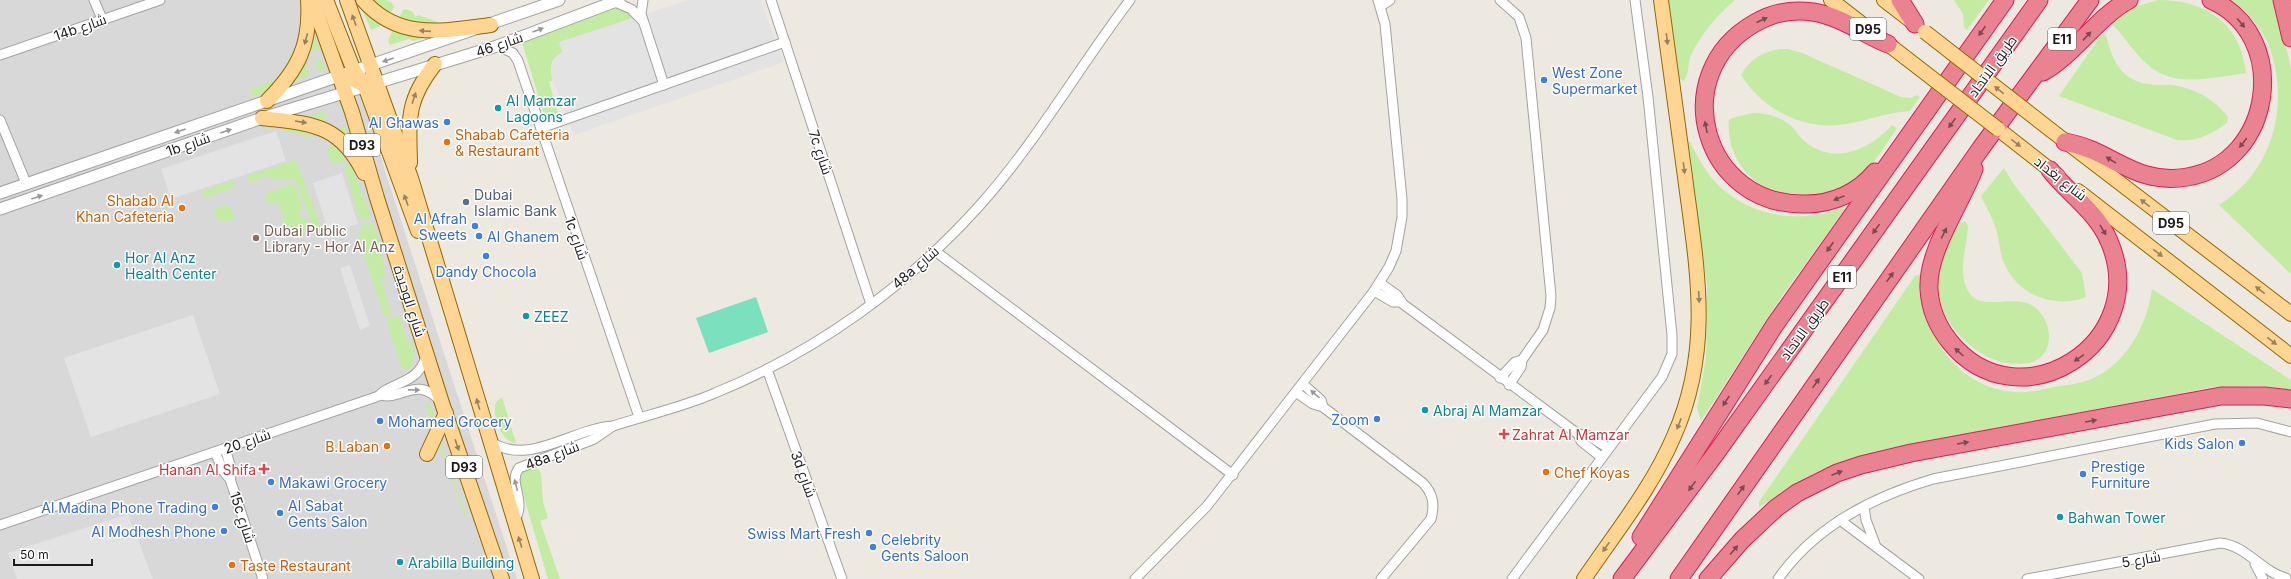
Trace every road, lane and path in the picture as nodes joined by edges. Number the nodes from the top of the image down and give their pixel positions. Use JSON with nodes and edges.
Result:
{"nodes":[{"id":1,"x":94,"y":0,"type":"edge"},
{"id":2,"x":160,"y":0,"type":"edge"},
{"id":3,"x":308,"y":0,"type":"edge"},
{"id":4,"x":312,"y":0,"type":"edge"},
{"id":5,"x":326,"y":0,"type":"edge"},
{"id":6,"x":347,"y":0,"type":"edge"},
{"id":7,"x":363,"y":0,"type":"edge"},
{"id":8,"x":559,"y":0,"type":"edge"},
{"id":9,"x":643,"y":0,"type":"edge"},
{"id":10,"x":771,"y":0,"type":"edge"},
{"id":11,"x":1130,"y":0,"type":"edge"},
{"id":12,"x":1390,"y":0,"type":"edge"},
{"id":13,"x":1500,"y":0,"type":"edge"},
{"id":14,"x":1635,"y":0,"type":"edge"},
{"id":15,"x":1662,"y":0,"type":"edge"},
{"id":16,"x":1831,"y":0,"type":"edge"},
{"id":17,"x":1884,"y":0,"type":"edge"},
{"id":18,"x":1900,"y":0,"type":"edge"},
{"id":19,"x":2040,"y":0,"type":"edge"},
{"id":20,"x":2090,"y":0,"type":"edge"},
{"id":21,"x":2129,"y":0,"type":"edge"},
{"id":22,"x":2211,"y":0,"type":"edge"},
{"id":23,"x":2282,"y":0,"type":"edge"},
{"id":24,"x":617,"y":1,"type":"edge"},
{"id":25,"x":1379,"y":3,"type":"edge"},
{"id":26,"x":2001,"y":3,"type":"edge"},
{"id":27,"x":102,"y":19,"type":"junction"},
{"id":28,"x":643,"y":21,"type":"junction"},
{"id":29,"x":491,"y":25,"type":"junction"},
{"id":30,"x":1920,"y":28,"type":"junction"},
{"id":31,"x":2291,"y":38,"type":"edge"},
{"id":32,"x":785,"y":42,"type":"junction"},
{"id":33,"x":1888,"y":44,"type":"junction"},
{"id":34,"x":497,"y":46,"type":"junction"},
{"id":35,"x":0,"y":56,"type":"edge"},
{"id":36,"x":435,"y":64,"type":"junction"},
{"id":37,"x":371,"y":66,"type":"junction"},
{"id":38,"x":354,"y":72,"type":"junction"},
{"id":39,"x":340,"y":76,"type":"junction"},
{"id":40,"x":2035,"y":78,"type":"junction"},
{"id":41,"x":371,"y":84,"type":"junction"},
{"id":42,"x":664,"y":85,"type":"junction"},
{"id":43,"x":344,"y":92,"type":"junction"},
{"id":44,"x":267,"y":101,"type":"junction"},
{"id":45,"x":262,"y":118,"type":"junction"},
{"id":46,"x":0,"y":120,"type":"edge"},
{"id":47,"x":541,"y":128,"type":"junction"},
{"id":48,"x":1909,"y":136,"type":"junction"},
{"id":49,"x":2065,"y":142,"type":"junction"},
{"id":50,"x":1981,"y":148,"type":"junction"},
{"id":51,"x":2050,"y":170,"type":"junction"},
{"id":52,"x":411,"y":178,"type":"junction"},
{"id":53,"x":26,"y":183,"type":"junction"},
{"id":54,"x":0,"y":192,"type":"edge"},
{"id":55,"x":377,"y":198,"type":"junction"},
{"id":56,"x":0,"y":209,"type":"edge"},
{"id":57,"x":431,"y":246,"type":"junction"},
{"id":58,"x":935,"y":251,"type":"junction"},
{"id":59,"x":1380,"y":283,"type":"junction"},
{"id":60,"x":1374,"y":291,"type":"junction"},
{"id":61,"x":1400,"y":302,"type":"junction"},
{"id":62,"x":872,"y":304,"type":"junction"},
{"id":63,"x":2291,"y":314,"type":"edge"},
{"id":64,"x":427,"y":354,"type":"junction"},
{"id":65,"x":2291,"y":356,"type":"edge"},
{"id":66,"x":1522,"y":360,"type":"junction"},
{"id":67,"x":767,"y":370,"type":"junction"},
{"id":68,"x":1500,"y":378,"type":"junction"},
{"id":69,"x":1303,"y":384,"type":"junction"},
{"id":70,"x":1509,"y":385,"type":"junction"},
{"id":71,"x":1296,"y":393,"type":"junction"},
{"id":72,"x":380,"y":396,"type":"junction"},
{"id":73,"x":2291,"y":399,"type":"edge"},
{"id":74,"x":1323,"y":407,"type":"junction"},
{"id":75,"x":445,"y":410,"type":"junction"},
{"id":76,"x":639,"y":418,"type":"junction"},
{"id":77,"x":613,"y":426,"type":"junction"},
{"id":78,"x":2291,"y":432,"type":"edge"},
{"id":79,"x":1578,"y":434,"type":"junction"},
{"id":80,"x":488,"y":440,"type":"junction"},
{"id":81,"x":226,"y":448,"type":"junction"},
{"id":82,"x":1608,"y":448,"type":"junction"},
{"id":83,"x":215,"y":452,"type":"junction"},
{"id":84,"x":427,"y":454,"type":"dead end"},
{"id":85,"x":1601,"y":457,"type":"junction"},
{"id":86,"x":1233,"y":475,"type":"junction"},
{"id":87,"x":230,"y":479,"type":"junction"},
{"id":88,"x":1864,"y":507,"type":"junction"},
{"id":89,"x":1840,"y":520,"type":"junction"},
{"id":90,"x":514,"y":522,"type":"junction"},
{"id":91,"x":0,"y":525,"type":"edge"},
{"id":92,"x":1876,"y":545,"type":"junction"},
{"id":93,"x":2250,"y":558,"type":"junction"},
{"id":94,"x":263,"y":579,"type":"edge"},
{"id":95,"x":502,"y":579,"type":"edge"},
{"id":96,"x":532,"y":579,"type":"edge"},
{"id":97,"x":842,"y":579,"type":"edge"},
{"id":98,"x":1135,"y":579,"type":"edge"},
{"id":99,"x":1381,"y":579,"type":"edge"},
{"id":100,"x":1512,"y":579,"type":"edge"},
{"id":101,"x":1584,"y":579,"type":"edge"},
{"id":102,"x":1616,"y":579,"type":"edge"},
{"id":103,"x":1622,"y":579,"type":"edge"},
{"id":104,"x":1679,"y":579,"type":"edge"},
{"id":105,"x":1708,"y":579,"type":"edge"},
{"id":106,"x":1778,"y":579,"type":"edge"},
{"id":107,"x":1919,"y":579,"type":"edge"},
{"id":108,"x":2027,"y":579,"type":"edge"},
{"id":109,"x":2263,"y":579,"type":"edge"},
{"id":110,"x":2287,"y":579,"type":"edge"}],
"edges":[{"from":1,"to":27,"type":"street"},
{"from":2,"to":27,"type":"street","name":"14b شارع"},
{"from":3,"to":44,"type":"main road","one_way":true},
{"from":4,"to":39,"type":"main road","name":"شارع الوحيدة","number":"D93"},
{"from":5,"to":38,"type":"main road"},
{"from":37,"to":6,"type":"main road","number":"D93","one_way":true},
{"from":29,"to":7,"type":"main road","one_way":true},
{"from":8,"to":29,"type":"street","name":"شارع 46"},
{"from":9,"to":28,"type":"street"},
{"from":10,"to":32,"type":"street","name":"7c شارع"},
{"from":11,"to":58,"type":"street","name":"48a شارع"},
{"from":12,"to":25,"type":"street"},
{"from":13,"to":66,"type":"street"},
{"from":14,"to":82,"type":"street"},
{"from":15,"to":101,"type":"main road","one_way":true},
{"from":16,"to":33,"type":"main road","name":"شارع بغداد","number":"D95"},
{"from":17,"to":30,"type":"main road","number":"D95"},
{"from":18,"to":30,"type":"highway"},
{"from":19,"to":103,"type":"highway","name":"طريق الاتحاد","number":"E11","one_way":true},
{"from":20,"to":40,"type":"highway","number":"E11"},
{"from":40,"to":21,"type":"highway","one_way":true},
{"from":22,"to":49,"type":"highway","one_way":true},
{"from":23,"to":31,"type":"highway"},
{"from":24,"to":28,"type":"street"},
{"from":34,"to":24,"type":"street","name":"شارع 46","one_way":true},
{"from":25,"to":59,"type":"street"},
{"from":26,"to":48,"type":"highway","one_way":true},
{"from":27,"to":35,"type":"street","name":"14b شارع"},
{"from":28,"to":42,"type":"street"},
{"from":29,"to":37,"type":"street","name":"شارع 46","one_way":true},
{"from":49,"to":30,"type":"main road","number":"D95","one_way":true,"bridge":true},
{"from":32,"to":42,"type":"street"},
{"from":32,"to":62,"type":"street","name":"7c شارع"},
{"from":48,"to":33,"type":"highway","one_way":true},
{"from":33,"to":51,"type":"main road","name":"شارع بغداد","number":"D95","one_way":true,"bridge":true},
{"from":34,"to":36,"type":"street","name":"شارع 46"},
{"from":34,"to":47,"type":"street","name":"1c شارع"},
{"from":36,"to":41,"type":"street","name":"شارع 46"},
{"from":52,"to":36,"type":"main road","one_way":true},
{"from":37,"to":38,"type":"street","name":"1b شارع"},
{"from":37,"to":41,"type":"main road","number":"D93"},
{"from":38,"to":39,"type":"street","name":"1b شارع"},
{"from":38,"to":41,"type":"main road"},
{"from":39,"to":41,"type":"main road"},
{"from":39,"to":43,"type":"main road","name":"شارع الوحيدة","number":"D93"},
{"from":39,"to":44,"type":"street","name":"1b شارع"},
{"from":40,"to":50,"type":"highway","number":"E11"},
{"from":41,"to":43,"type":"street","name":"1b شارع"},
{"from":41,"to":52,"type":"main road","number":"D93"},
{"from":57,"to":41,"type":"main road","one_way":true},
{"from":42,"to":47,"type":"street"},
{"from":43,"to":45,"type":"street","name":"1b شارع"},
{"from":43,"to":55,"type":"main road","name":"شارع الوحيدة","number":"D93"},
{"from":44,"to":53,"type":"street","name":"1b شارع","one_way":true},
{"from":45,"to":55,"type":"main road","one_way":true},
{"from":56,"to":45,"type":"street","name":"1b شارع","one_way":true},
{"from":46,"to":53,"type":"street"},
{"from":47,"to":76,"type":"street","name":"1c شارع"},
{"from":48,"to":102,"type":"highway","one_way":true},
{"from":63,"to":49,"type":"main road","number":"D95","one_way":true},
{"from":51,"to":50,"type":"highway","one_way":true},
{"from":104,"to":50,"type":"highway","number":"E11","one_way":true},
{"from":51,"to":65,"type":"main road","name":"شارع بغداد","number":"D95","one_way":true},
{"from":52,"to":57,"type":"main road","number":"D93"},
{"from":53,"to":54,"type":"street","name":"1b شارع"},
{"from":55,"to":64,"type":"main road","name":"شارع الوحيدة","number":"D93"},
{"from":80,"to":57,"type":"main road","number":"D93","one_way":true},
{"from":58,"to":62,"type":"street","name":"48a شارع"},
{"from":58,"to":86,"type":"street"},
{"from":59,"to":60,"type":"street"},
{"from":59,"to":61,"type":"street"},
{"from":60,"to":61,"type":"street"},
{"from":60,"to":69,"type":"street"},
{"from":61,"to":68,"type":"street"},
{"from":62,"to":67,"type":"street","name":"48a شارع"},
{"from":64,"to":72,"type":"street","name":"شارع 20"},
{"from":64,"to":75,"type":"main road","name":"شارع الوحيدة","number":"D93"},
{"from":66,"to":68,"type":"street"},
{"from":66,"to":70,"type":"street"},
{"from":67,"to":76,"type":"street","name":"48a شارع"},
{"from":67,"to":97,"type":"street","name":"3d شارع"},
{"from":68,"to":70,"type":"street"},
{"from":69,"to":71,"type":"street"},
{"from":74,"to":69,"type":"street","one_way":true},
{"from":70,"to":79,"type":"street"},
{"from":71,"to":74,"type":"street"},
{"from":71,"to":86,"type":"street"},
{"from":72,"to":75,"type":"street","name":"شارع 20","one_way":true},
{"from":72,"to":81,"type":"street","name":"شارع 20"},
{"from":105,"to":73,"type":"highway","one_way":true},
{"from":74,"to":99,"type":"street"},
{"from":75,"to":84,"type":"main road"},
{"from":75,"to":95,"type":"main road","name":"شارع الوحيدة","number":"D93","one_way":true},
{"from":76,"to":77,"type":"street","name":"48a شارع"},
{"from":77,"to":80,"type":"street","name":"48a شارع"},
{"from":90,"to":77,"type":"street","name":"48a شارع","one_way":true},
{"from":78,"to":88,"type":"street"},
{"from":79,"to":82,"type":"street"},
{"from":79,"to":85,"type":"street"},
{"from":80,"to":90,"type":"main road","number":"D93"},
{"from":81,"to":83,"type":"street","name":"شارع 20"},
{"from":81,"to":87,"type":"street","name":"15c شارع"},
{"from":82,"to":85,"type":"street"},
{"from":83,"to":87,"type":"street","name":"15c شارع"},
{"from":83,"to":91,"type":"street","name":"شارع 20"},
{"from":85,"to":100,"type":"street"},
{"from":86,"to":98,"type":"street"},
{"from":87,"to":94,"type":"street","name":"15c شارع"},
{"from":88,"to":89,"type":"street"},
{"from":88,"to":92,"type":"street"},
{"from":89,"to":92,"type":"street"},
{"from":89,"to":106,"type":"street"},
{"from":96,"to":90,"type":"main road","number":"D93","one_way":true},
{"from":92,"to":107,"type":"street"},
{"from":93,"to":108,"type":"street","name":"شارع 5"},
{"from":93,"to":109,"type":"street","name":"شارع 5"},
{"from":93,"to":110,"type":"street","name":"شارع 5"}]}
